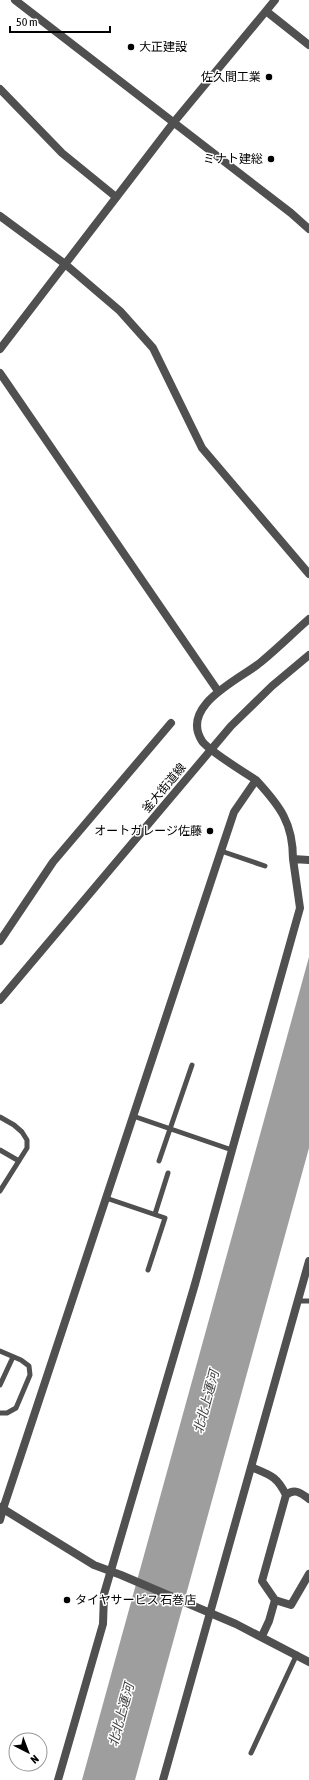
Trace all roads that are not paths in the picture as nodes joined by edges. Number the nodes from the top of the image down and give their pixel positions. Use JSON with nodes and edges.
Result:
{"nodes":[{"id":1,"x":15,"y":0,"type":"edge"},
{"id":2,"x":275,"y":0,"type":"edge"},
{"id":3,"x":266,"y":11,"type":"junction"},
{"id":4,"x":309,"y":45,"type":"edge"},
{"id":5,"x":0,"y":89,"type":"edge"},
{"id":6,"x":174,"y":122,"type":"junction"},
{"id":7,"x":116,"y":197,"type":"junction"},
{"id":8,"x":0,"y":216,"type":"edge"},
{"id":9,"x":309,"y":229,"type":"edge"},
{"id":10,"x":65,"y":264,"type":"junction"},
{"id":11,"x":0,"y":349,"type":"edge"},
{"id":12,"x":0,"y":373,"type":"edge"},
{"id":13,"x":309,"y":574,"type":"edge"},
{"id":14,"x":309,"y":619,"type":"edge"},
{"id":15,"x":309,"y":655,"type":"edge"},
{"id":16,"x":218,"y":691,"type":"junction"},
{"id":17,"x":171,"y":723,"type":"dead end"},
{"id":18,"x":212,"y":750,"type":"junction"},
{"id":19,"x":256,"y":780,"type":"junction"},
{"id":20,"x":220,"y":850,"type":"junction"},
{"id":21,"x":293,"y":859,"type":"junction"},
{"id":22,"x":309,"y":860,"type":"edge"},
{"id":23,"x":265,"y":866,"type":"dead end"},
{"id":24,"x":0,"y":941,"type":"edge"},
{"id":25,"x":0,"y":1000,"type":"edge"},
{"id":26,"x":192,"y":1065,"type":"dead end"},
{"id":27,"x":133,"y":1116,"type":"junction"},
{"id":28,"x":0,"y":1117,"type":"edge"},
{"id":29,"x":170,"y":1129,"type":"junction"},
{"id":30,"x":0,"y":1150,"type":"edge"},
{"id":31,"x":232,"y":1150,"type":"junction"},
{"id":32,"x":19,"y":1161,"type":"junction"},
{"id":33,"x":159,"y":1161,"type":"dead end"},
{"id":34,"x":168,"y":1173,"type":"dead end"},
{"id":35,"x":0,"y":1191,"type":"edge"},
{"id":36,"x":106,"y":1198,"type":"junction"},
{"id":37,"x":155,"y":1214,"type":"junction"},
{"id":38,"x":309,"y":1261,"type":"edge"},
{"id":39,"x":148,"y":1270,"type":"dead end"},
{"id":40,"x":309,"y":1301,"type":"edge"},
{"id":41,"x":298,"y":1302,"type":"junction"},
{"id":42,"x":0,"y":1351,"type":"edge"},
{"id":43,"x":13,"y":1357,"type":"junction"},
{"id":44,"x":0,"y":1385,"type":"edge"},
{"id":45,"x":0,"y":1413,"type":"edge"},
{"id":46,"x":251,"y":1467,"type":"junction"},
{"id":47,"x":286,"y":1494,"type":"junction"},
{"id":48,"x":309,"y":1499,"type":"edge"},
{"id":49,"x":2,"y":1508,"type":"edge"},
{"id":50,"x":0,"y":1520,"type":"edge"},
{"id":51,"x":111,"y":1571,"type":"junction"},
{"id":52,"x":309,"y":1574,"type":"edge"},
{"id":53,"x":275,"y":1600,"type":"junction"},
{"id":54,"x":211,"y":1613,"type":"junction"},
{"id":55,"x":262,"y":1636,"type":"junction"},
{"id":56,"x":297,"y":1654,"type":"junction"},
{"id":57,"x":309,"y":1662,"type":"edge"},
{"id":58,"x":250,"y":1753,"type":"dead end"},
{"id":59,"x":58,"y":1780,"type":"edge"},
{"id":60,"x":164,"y":1780,"type":"edge"}],
"edges":[{"from":1,"to":6,"type":"street"},
{"from":2,"to":3,"type":"street"},
{"from":3,"to":4,"type":"street"},
{"from":3,"to":6,"type":"street"},
{"from":5,"to":7,"type":"street"},
{"from":6,"to":7,"type":"street"},
{"from":6,"to":9,"type":"street"},
{"from":7,"to":10,"type":"street"},
{"from":8,"to":10,"type":"street"},
{"from":10,"to":11,"type":"street"},
{"from":10,"to":13,"type":"street"},
{"from":12,"to":16,"type":"street"},
{"from":14,"to":16,"type":"street"},
{"from":15,"to":18,"type":"street","name":"釜大街道線"},
{"from":16,"to":18,"type":"street"},
{"from":17,"to":24,"type":"street"},
{"from":18,"to":19,"type":"street"},
{"from":18,"to":25,"type":"street","name":"釜大街道線"},
{"from":19,"to":20,"type":"street"},
{"from":19,"to":21,"type":"street"},
{"from":20,"to":23,"type":"lane"},
{"from":20,"to":27,"type":"street"},
{"from":21,"to":22,"type":"street"},
{"from":21,"to":31,"type":"street"},
{"from":26,"to":29,"type":"lane"},
{"from":27,"to":29,"type":"lane"},
{"from":27,"to":36,"type":"street"},
{"from":28,"to":32,"type":"lane"},
{"from":29,"to":31,"type":"lane"},
{"from":29,"to":33,"type":"lane"},
{"from":30,"to":32,"type":"lane"},
{"from":31,"to":51,"type":"street"},
{"from":32,"to":35,"type":"lane"},
{"from":34,"to":37,"type":"lane"},
{"from":36,"to":37,"type":"lane"},
{"from":36,"to":49,"type":"street"},
{"from":37,"to":39,"type":"lane"},
{"from":38,"to":41,"type":"street"},
{"from":40,"to":41,"type":"lane"},
{"from":41,"to":46,"type":"street"},
{"from":42,"to":43,"type":"lane"},
{"from":43,"to":44,"type":"lane"},
{"from":43,"to":45,"type":"lane"},
{"from":46,"to":47,"type":"street"},
{"from":46,"to":54,"type":"street"},
{"from":47,"to":48,"type":"street"},
{"from":47,"to":53,"type":"street"},
{"from":49,"to":50,"type":"street"},
{"from":49,"to":51,"type":"street"},
{"from":51,"to":54,"type":"street"},
{"from":51,"to":59,"type":"street"},
{"from":52,"to":53,"type":"street"},
{"from":53,"to":55,"type":"street"},
{"from":54,"to":55,"type":"street"},
{"from":54,"to":60,"type":"street"},
{"from":55,"to":56,"type":"street"},
{"from":56,"to":57,"type":"street"},
{"from":56,"to":58,"type":"lane"}]}
